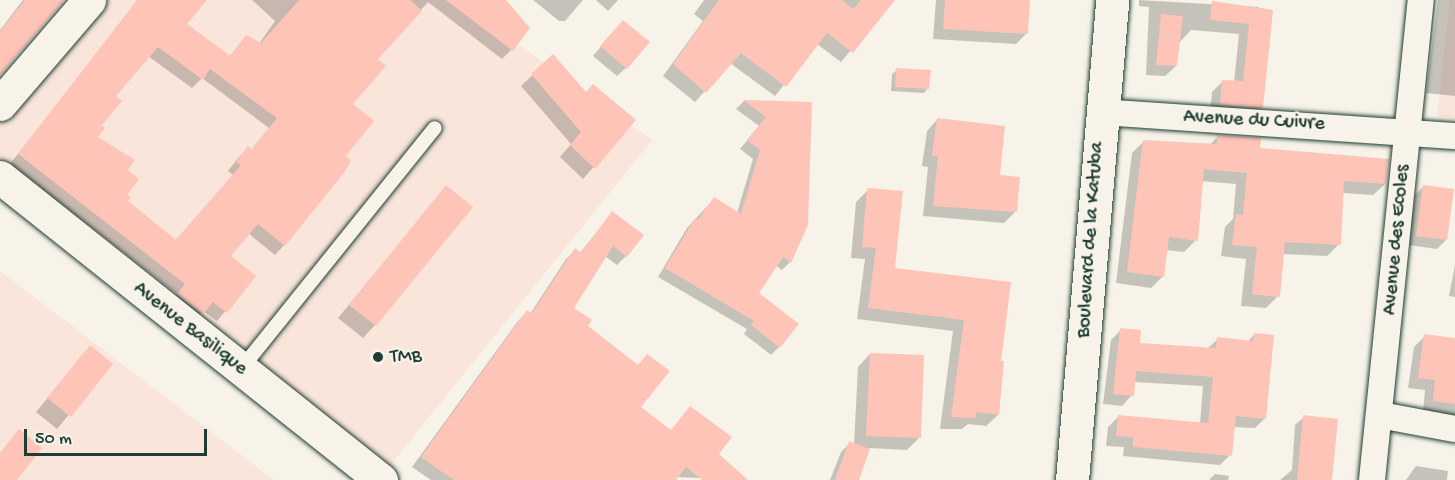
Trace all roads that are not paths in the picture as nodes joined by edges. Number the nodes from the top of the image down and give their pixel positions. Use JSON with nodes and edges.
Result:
{"nodes":[{"id":1,"x":89,"y":0,"type":"edge"},
{"id":2,"x":1112,"y":0,"type":"edge"},
{"id":3,"x":1421,"y":0,"type":"edge"},
{"id":4,"x":0,"y":104,"type":"edge"},
{"id":5,"x":1101,"y":112,"type":"junction"},
{"id":6,"x":435,"y":128,"type":"dead end"},
{"id":7,"x":1408,"y":130,"type":"junction"},
{"id":8,"x":1455,"y":136,"type":"edge"},
{"id":9,"x":0,"y":177,"type":"edge"},
{"id":10,"x":241,"y":369,"type":"junction"},
{"id":11,"x":1380,"y":415,"type":"junction"},
{"id":12,"x":1455,"y":429,"type":"edge"},
{"id":13,"x":381,"y":480,"type":"edge"},
{"id":14,"x":1072,"y":480,"type":"edge"},
{"id":15,"x":1372,"y":480,"type":"edge"}],
"edges":[{"from":1,"to":4,"type":"street"},
{"from":2,"to":5,"type":"street","name":"Boulevard de la Katuba"},
{"from":3,"to":7,"type":"street","name":"Avenue des Ecoles"},
{"from":5,"to":7,"type":"street","name":"Avenue du Cuivre"},
{"from":5,"to":14,"type":"street","name":"Boulevard de la Katuba"},
{"from":6,"to":10,"type":"lane"},
{"from":7,"to":8,"type":"street","name":"Avenue du Cuivre"},
{"from":7,"to":11,"type":"street","name":"Avenue des Ecoles"},
{"from":9,"to":10,"type":"street","name":"Avenue Basilique"},
{"from":10,"to":13,"type":"street","name":"Avenue Basilique"},
{"from":11,"to":12,"type":"street"},
{"from":11,"to":15,"type":"street","name":"Avenue des Ecoles"}]}
